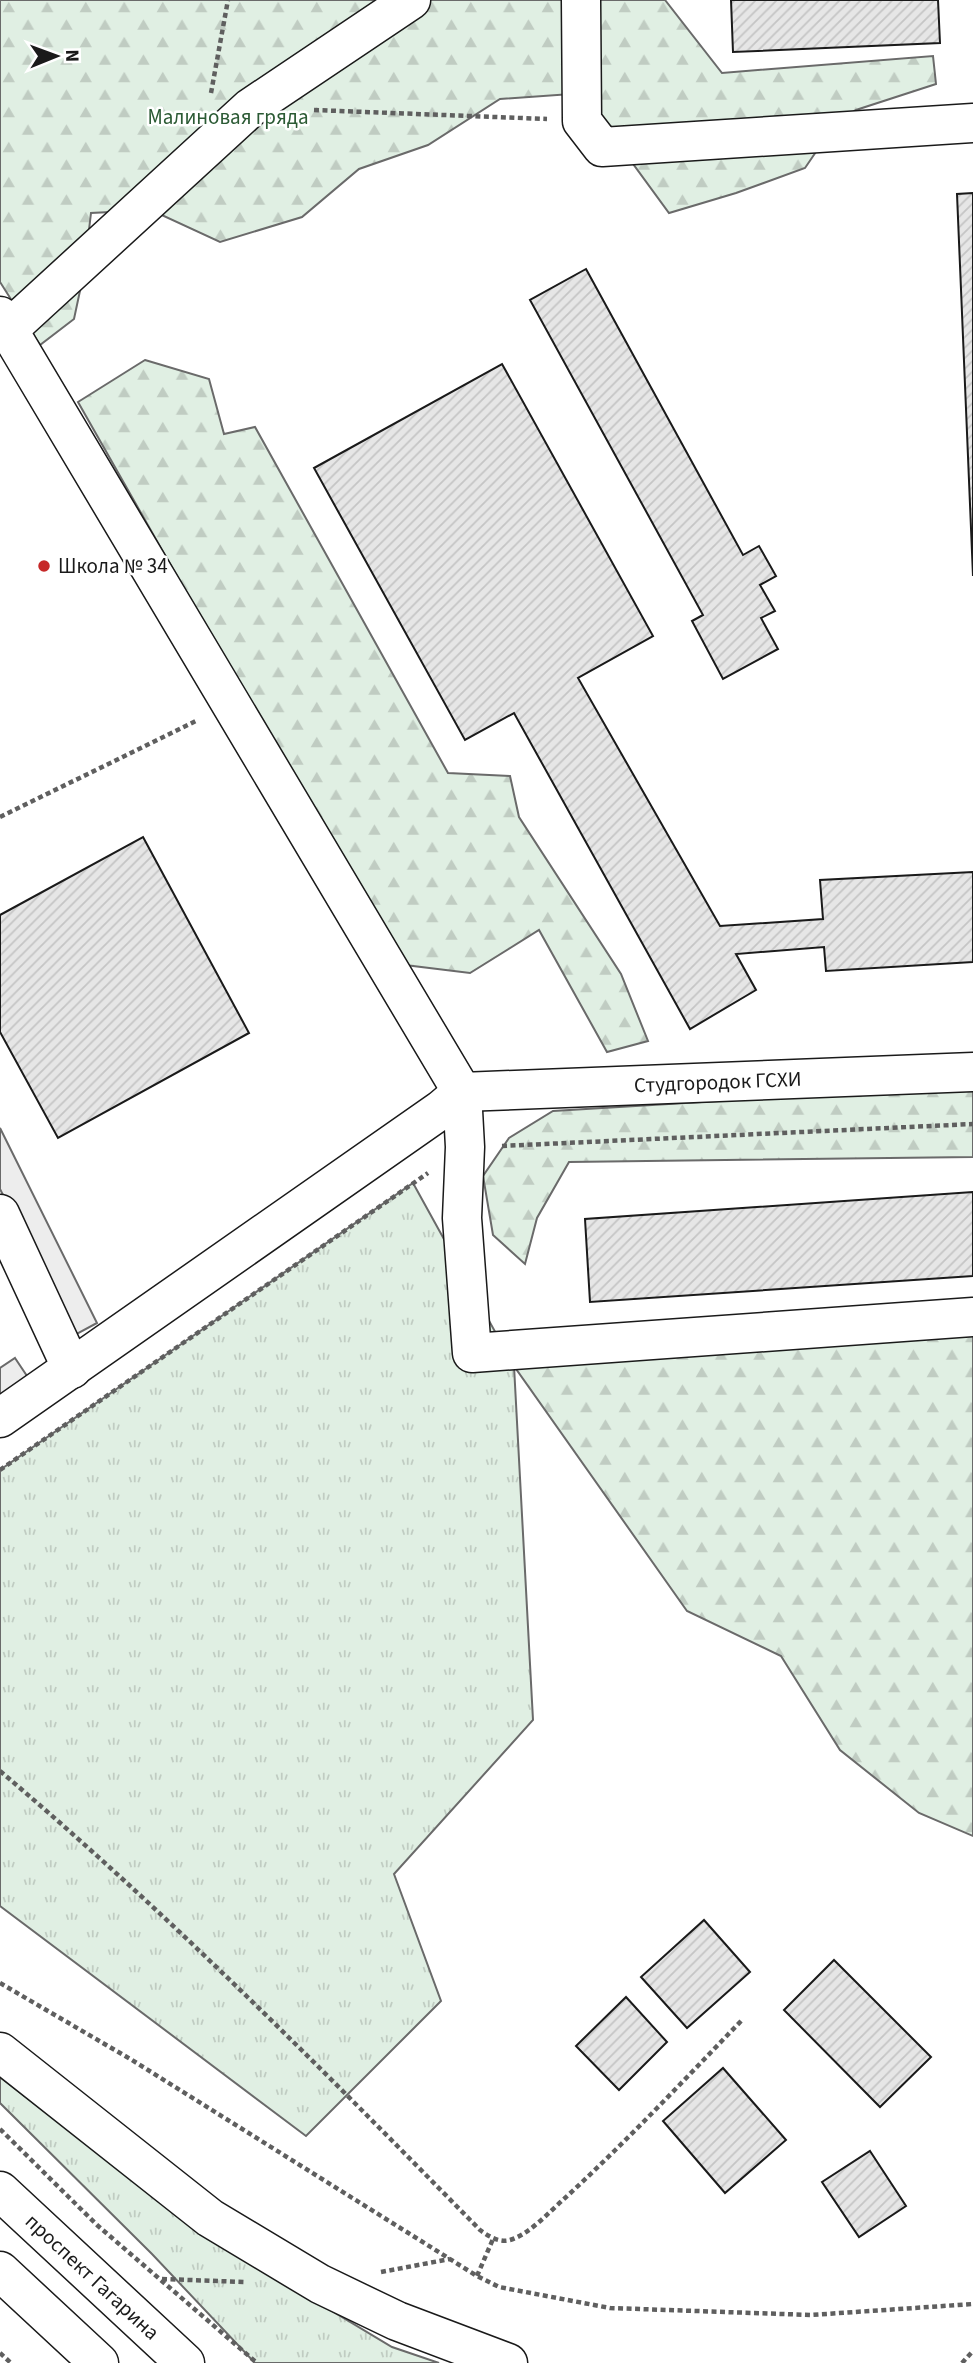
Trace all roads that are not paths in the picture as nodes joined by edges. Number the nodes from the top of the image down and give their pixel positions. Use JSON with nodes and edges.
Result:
{"nodes":[{"id":1,"x":411,"y":0,"type":"edge"},
{"id":2,"x":581,"y":0,"type":"edge"},
{"id":3,"x":973,"y":123,"type":"edge"},
{"id":4,"x":4,"y":323,"type":"edge"},
{"id":5,"x":973,"y":1072,"type":"edge"},
{"id":6,"x":462,"y":1092,"type":"junction"},
{"id":7,"x":0,"y":1214,"type":"edge"},
{"id":8,"x":973,"y":1317,"type":"edge"},
{"id":9,"x":72,"y":1368,"type":"junction"},
{"id":10,"x":0,"y":1418,"type":"edge"},
{"id":11,"x":0,"y":2052,"type":"edge"},
{"id":12,"x":0,"y":2191,"type":"edge"},
{"id":13,"x":0,"y":2271,"type":"edge"},
{"id":14,"x":99,"y":2363,"type":"edge"},
{"id":15,"x":185,"y":2363,"type":"edge"},
{"id":16,"x":508,"y":2363,"type":"edge"}],
"edges":[{"from":1,"to":4,"type":"street"},
{"from":2,"to":3,"type":"street"},
{"from":4,"to":6,"type":"street"},
{"from":5,"to":6,"type":"street","name":"Студгородок ГСХИ"},
{"from":6,"to":8,"type":"street"},
{"from":6,"to":9,"type":"street"},
{"from":7,"to":9,"type":"street"},
{"from":9,"to":10,"type":"street"},
{"from":11,"to":16,"type":"street"},
{"from":12,"to":15,"type":"street","name":"проспект Гагарина"},
{"from":13,"to":14,"type":"street"}]}
